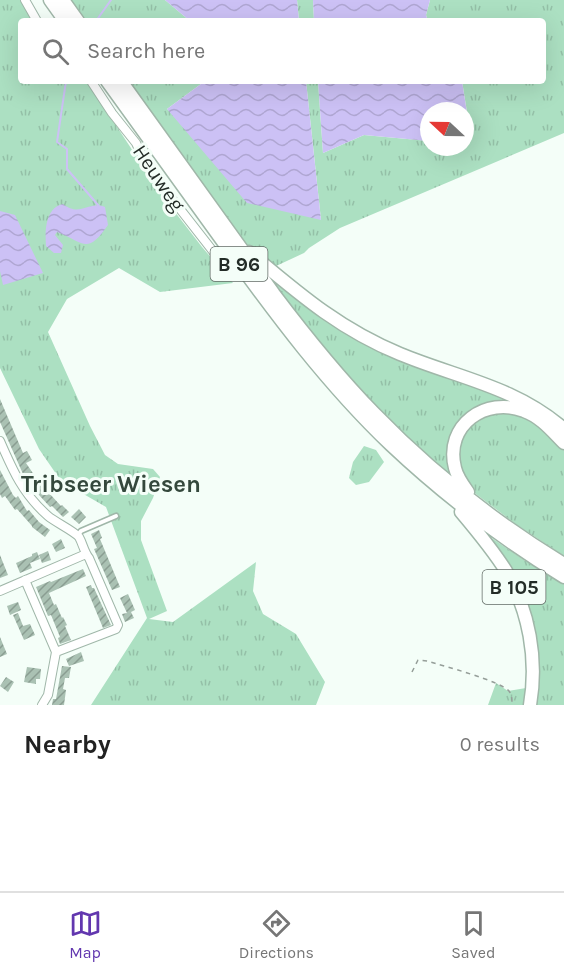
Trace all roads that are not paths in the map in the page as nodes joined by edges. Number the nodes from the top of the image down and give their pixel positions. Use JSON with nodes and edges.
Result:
{"nodes":[{"id":1,"x":25,"y":0,"type":"edge"},
{"id":2,"x":55,"y":1,"type":"edge"},
{"id":3,"x":35,"y":18,"type":"edge"},
{"id":4,"x":63,"y":18,"type":"edge"},
{"id":5,"x":75,"y":18,"type":"edge"},
{"id":6,"x":93,"y":84,"type":"edge"},
{"id":7,"x":123,"y":90,"type":"edge"},
{"id":8,"x":232,"y":238,"type":"junction"},
{"id":9,"x":230,"y":273,"type":"dead end"},
{"id":10,"x":564,"y":429,"type":"edge"},
{"id":11,"x":0,"y":441,"type":"edge"},
{"id":12,"x":564,"y":442,"type":"edge"},
{"id":13,"x":443,"y":491,"type":"junction"},
{"id":14,"x":476,"y":503,"type":"junction"},
{"id":15,"x":117,"y":516,"type":"dead end"},
{"id":16,"x":78,"y":535,"type":"junction"},
{"id":17,"x":86,"y":554,"type":"junction"},
{"id":18,"x":564,"y":564,"type":"edge"},
{"id":19,"x":564,"y":577,"type":"edge"},
{"id":20,"x":25,"y":580,"type":"junction"},
{"id":21,"x":0,"y":591,"type":"edge"},
{"id":22,"x":56,"y":652,"type":"junction"},
{"id":23,"x":42,"y":705,"type":"edge"},
{"id":24,"x":530,"y":705,"type":"edge"}],
"edges":[{"from":1,"to":3,"type":"street"},
{"from":2,"to":4,"type":"highway"},
{"from":2,"to":5,"type":"highway"},
{"from":6,"to":9,"type":"street","name":"Heuweg"},
{"from":7,"to":8,"type":"highway","number":"B 96"},
{"from":7,"to":13,"type":"highway","number":"B 96"},
{"from":8,"to":10,"type":"highway","number":"B 96"},
{"from":8,"to":14,"type":"highway","number":"B 96"},
{"from":11,"to":16,"type":"street"},
{"from":12,"to":14,"type":"highway","number":"B 96"},
{"from":13,"to":19,"type":"highway","number":"B 96"},
{"from":13,"to":24,"type":"highway","number":"B 105"},
{"from":14,"to":18,"type":"highway","number":"B 96"},
{"from":15,"to":16,"type":"lane"},
{"from":16,"to":17,"type":"street"},
{"from":17,"to":20,"type":"street"},
{"from":17,"to":22,"type":"street"},
{"from":20,"to":21,"type":"street"},
{"from":20,"to":22,"type":"street"},
{"from":22,"to":23,"type":"street"}]}
